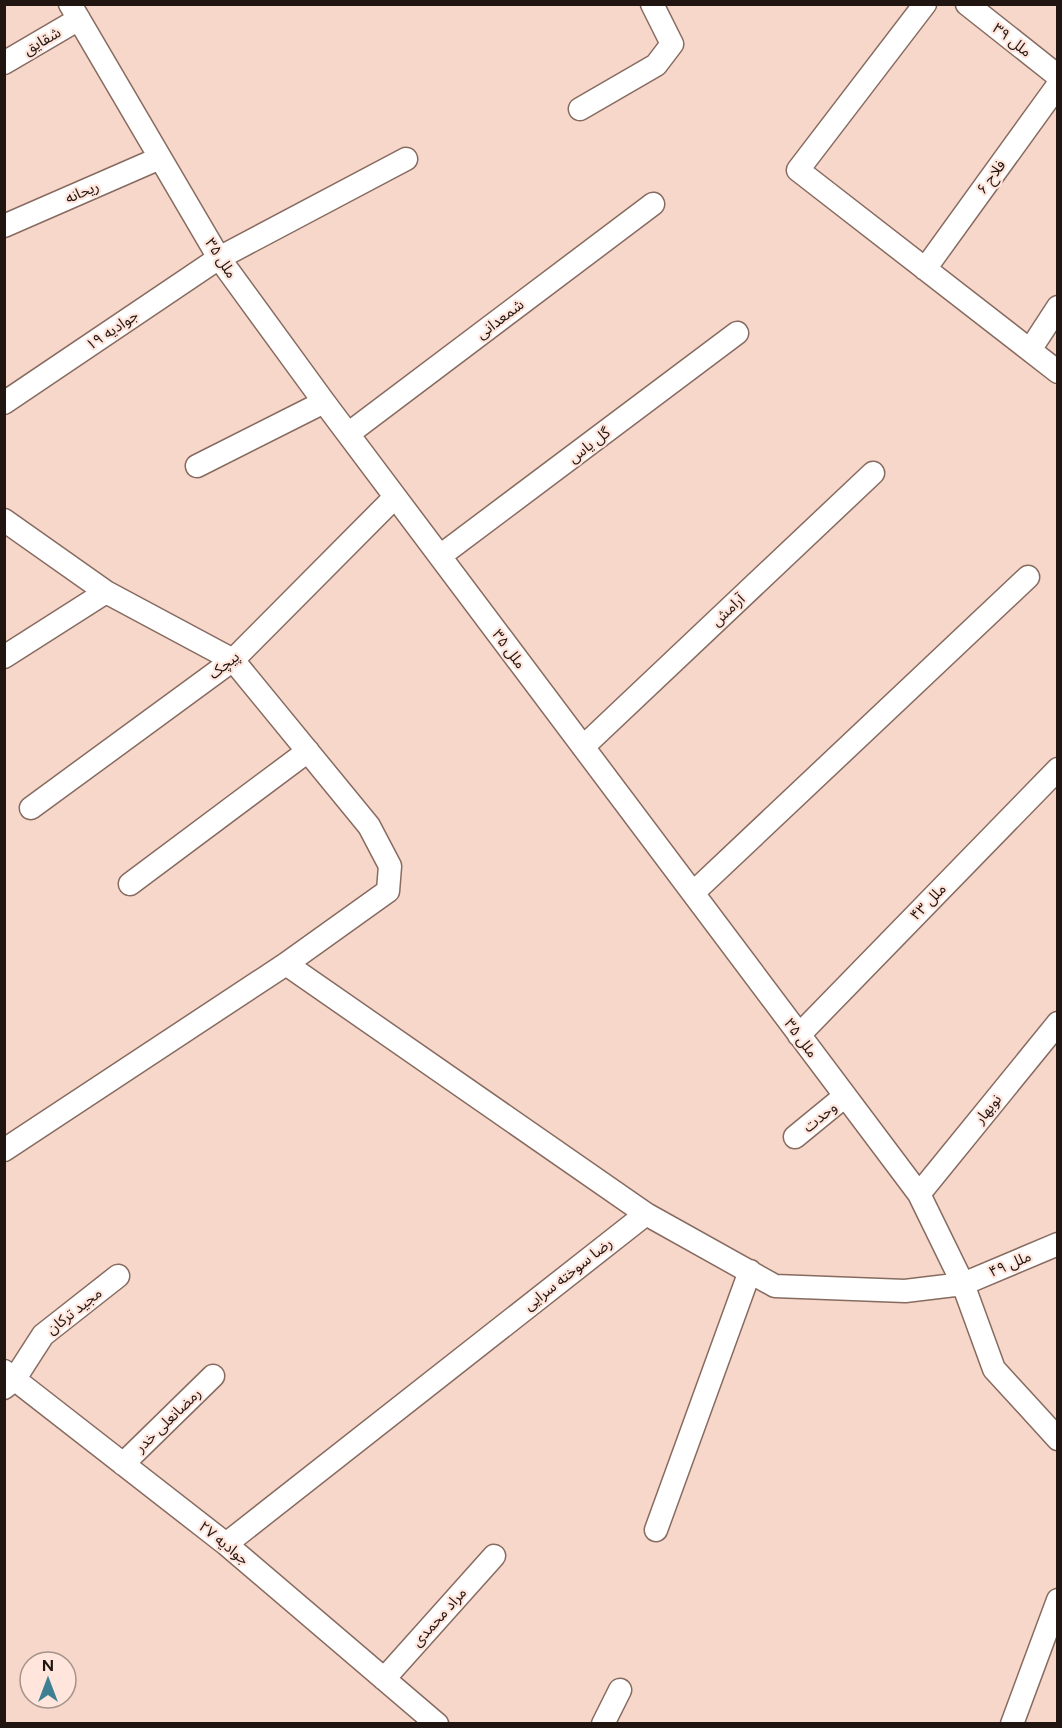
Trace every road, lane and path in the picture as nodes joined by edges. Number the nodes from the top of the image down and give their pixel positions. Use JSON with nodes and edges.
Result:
{"nodes":[{"id":1,"x":652,"y":4,"type":"edge"},
{"id":2,"x":925,"y":4,"type":"edge"},
{"id":3,"x":967,"y":4,"type":"edge"},
{"id":4,"x":74,"y":12,"type":"edge"},
{"id":5,"x":4,"y":63,"type":"edge"},
{"id":6,"x":1058,"y":76,"type":"edge"},
{"id":7,"x":1058,"y":85,"type":"edge"},
{"id":8,"x":580,"y":109,"type":"dead end"},
{"id":9,"x":160,"y":158,"type":"junction"},
{"id":10,"x":406,"y":159,"type":"dead end"},
{"id":11,"x":653,"y":204,"type":"dead end"},
{"id":12,"x":4,"y":226,"type":"edge"},
{"id":13,"x":219,"y":258,"type":"junction"},
{"id":14,"x":925,"y":269,"type":"junction"},
{"id":15,"x":1058,"y":307,"type":"edge"},
{"id":16,"x":738,"y":333,"type":"dead end"},
{"id":17,"x":1029,"y":350,"type":"junction"},
{"id":18,"x":1058,"y":372,"type":"edge"},
{"id":19,"x":324,"y":402,"type":"junction"},
{"id":20,"x":4,"y":403,"type":"edge"},
{"id":21,"x":348,"y":434,"type":"junction"},
{"id":22,"x":197,"y":466,"type":"dead end"},
{"id":23,"x":873,"y":473,"type":"dead end"},
{"id":24,"x":395,"y":496,"type":"junction"},
{"id":25,"x":4,"y":520,"type":"edge"},
{"id":26,"x":440,"y":556,"type":"junction"},
{"id":27,"x":1028,"y":577,"type":"dead end"},
{"id":28,"x":106,"y":592,"type":"junction"},
{"id":29,"x":4,"y":657,"type":"edge"},
{"id":30,"x":233,"y":660,"type":"junction"},
{"id":31,"x":583,"y":747,"type":"junction"},
{"id":32,"x":308,"y":752,"type":"junction"},
{"id":33,"x":1058,"y":769,"type":"edge"},
{"id":34,"x":31,"y":808,"type":"dead end"},
{"id":35,"x":130,"y":884,"type":"dead end"},
{"id":36,"x":693,"y":893,"type":"junction"},
{"id":37,"x":286,"y":964,"type":"junction"},
{"id":38,"x":1058,"y":1023,"type":"edge"},
{"id":39,"x":799,"y":1035,"type":"junction"},
{"id":40,"x":845,"y":1096,"type":"junction"},
{"id":41,"x":795,"y":1137,"type":"dead end"},
{"id":42,"x":4,"y":1150,"type":"edge"},
{"id":43,"x":919,"y":1194,"type":"junction"},
{"id":44,"x":646,"y":1214,"type":"junction"},
{"id":45,"x":1058,"y":1244,"type":"edge"},
{"id":46,"x":750,"y":1271,"type":"junction"},
{"id":47,"x":118,"y":1276,"type":"dead end"},
{"id":48,"x":963,"y":1284,"type":"junction"},
{"id":49,"x":213,"y":1376,"type":"dead end"},
{"id":50,"x":8,"y":1380,"type":"edge"},
{"id":51,"x":1058,"y":1439,"type":"edge"},
{"id":52,"x":123,"y":1464,"type":"junction"},
{"id":53,"x":656,"y":1530,"type":"dead end"},
{"id":54,"x":226,"y":1544,"type":"junction"},
{"id":55,"x":494,"y":1556,"type":"dead end"},
{"id":56,"x":1058,"y":1600,"type":"edge"},
{"id":57,"x":384,"y":1679,"type":"junction"},
{"id":58,"x":620,"y":1690,"type":"dead end"},
{"id":59,"x":437,"y":1724,"type":"edge"},
{"id":60,"x":603,"y":1724,"type":"edge"},
{"id":61,"x":1012,"y":1724,"type":"edge"}],
"edges":[{"from":1,"to":8,"type":"street"},
{"from":2,"to":14,"type":"street"},
{"from":3,"to":6,"type":"street","name":"ملل ۳۹"},
{"from":4,"to":5,"type":"street","name":"شقایق"},
{"from":4,"to":9,"type":"street","name":"ملل ۳۵"},
{"from":7,"to":14,"type":"street","name":"فلاح ۶"},
{"from":9,"to":12,"type":"street","name":"ریحانه"},
{"from":9,"to":13,"type":"street","name":"ملل ۳۵"},
{"from":10,"to":13,"type":"street","name":"جوادیه ۱۹"},
{"from":11,"to":21,"type":"street","name":"شمعدانی"},
{"from":13,"to":19,"type":"street","name":"ملل ۳۵"},
{"from":13,"to":20,"type":"street","name":"جوادیه ۱۹"},
{"from":14,"to":17,"type":"street"},
{"from":15,"to":17,"type":"street"},
{"from":16,"to":26,"type":"street","name":"گل یاس"},
{"from":17,"to":18,"type":"street"},
{"from":19,"to":21,"type":"street","name":"ملل ۳۵"},
{"from":19,"to":22,"type":"street"},
{"from":21,"to":24,"type":"street","name":"ملل ۳۵"},
{"from":23,"to":31,"type":"street","name":"آرامش"},
{"from":24,"to":26,"type":"street","name":"ملل ۳۵"},
{"from":24,"to":30,"type":"street","name":"پیچک"},
{"from":25,"to":28,"type":"street"},
{"from":26,"to":31,"type":"street","name":"ملل ۳۵"},
{"from":27,"to":36,"type":"street"},
{"from":28,"to":29,"type":"street"},
{"from":28,"to":30,"type":"street"},
{"from":30,"to":32,"type":"street"},
{"from":30,"to":34,"type":"street","name":"پیچک"},
{"from":31,"to":36,"type":"street","name":"ملل ۳۵"},
{"from":32,"to":35,"type":"street"},
{"from":32,"to":37,"type":"street"},
{"from":33,"to":39,"type":"street","name":"ملل ۴۳"},
{"from":36,"to":39,"type":"street","name":"ملل ۳۵"},
{"from":37,"to":42,"type":"street"},
{"from":37,"to":44,"type":"street"},
{"from":38,"to":43,"type":"street","name":"نوبهار"},
{"from":39,"to":40,"type":"street","name":"ملل ۳۵"},
{"from":40,"to":41,"type":"street","name":"وحدت"},
{"from":40,"to":43,"type":"street","name":"ملل ۳۵"},
{"from":43,"to":48,"type":"street","name":"ملل ۳۵"},
{"from":44,"to":46,"type":"street"},
{"from":44,"to":54,"type":"street","name":"رضا سوخته سرایی"},
{"from":45,"to":48,"type":"street","name":"ملل ۴۹"},
{"from":46,"to":48,"type":"street"},
{"from":46,"to":53,"type":"street"},
{"from":47,"to":50,"type":"street","name":"مجید ترکان"},
{"from":48,"to":51,"type":"street","name":"ملل ۳۵"},
{"from":49,"to":52,"type":"street","name":"رمضانعلی خدر"},
{"from":50,"to":52,"type":"street","name":"جوادیه ۲۷"},
{"from":52,"to":54,"type":"street","name":"جوادیه ۲۷"},
{"from":54,"to":57,"type":"street","name":"جوادیه ۲۷"},
{"from":55,"to":57,"type":"street","name":"مراد محمدی"},
{"from":56,"to":61,"type":"street"},
{"from":57,"to":59,"type":"street","name":"جوادیه ۲۷"},
{"from":58,"to":60,"type":"street"}]}
